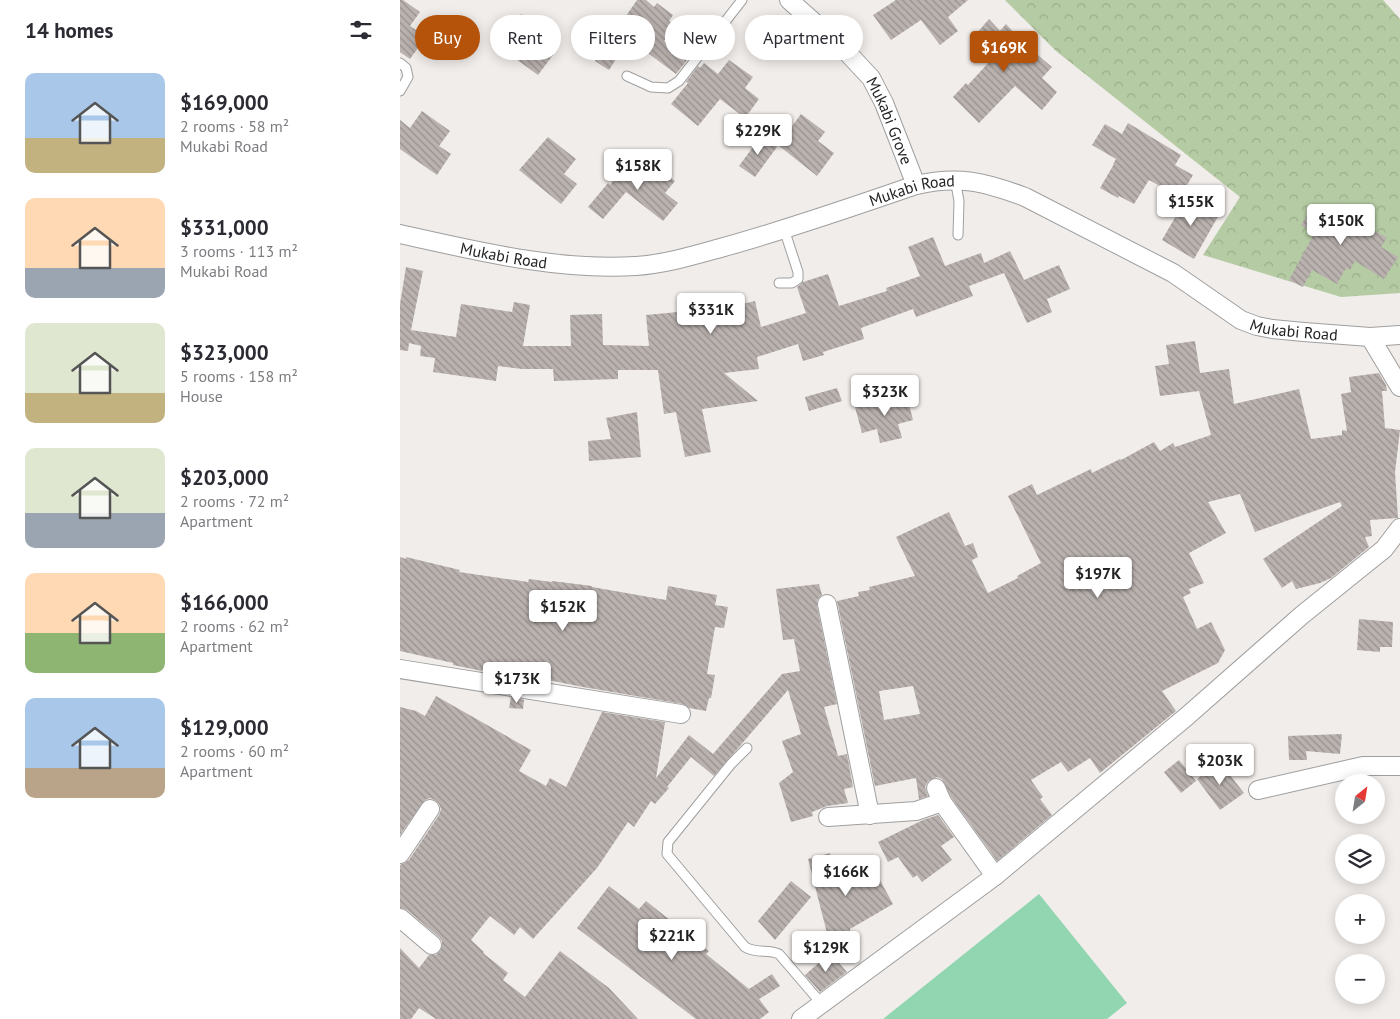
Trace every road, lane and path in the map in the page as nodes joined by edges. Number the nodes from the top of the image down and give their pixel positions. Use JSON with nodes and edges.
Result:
{"nodes":[{"id":1,"x":742,"y":0,"type":"edge"},
{"id":2,"x":789,"y":0,"type":"edge"},
{"id":3,"x":400,"y":63,"type":"edge"},
{"id":4,"x":627,"y":76,"type":"dead end"},
{"id":5,"x":400,"y":91,"type":"edge"},
{"id":6,"x":955,"y":179,"type":"junction"},
{"id":7,"x":916,"y":185,"type":"junction"},
{"id":8,"x":784,"y":229,"type":"junction"},
{"id":9,"x":400,"y":234,"type":"edge"},
{"id":10,"x":958,"y":235,"type":"dead end"},
{"id":11,"x":779,"y":283,"type":"dead end"},
{"id":12,"x":1400,"y":336,"type":"edge"},
{"id":13,"x":1370,"y":337,"type":"junction"},
{"id":14,"x":1400,"y":387,"type":"edge"},
{"id":15,"x":1400,"y":528,"type":"edge"},
{"id":16,"x":827,"y":604,"type":"dead end"},
{"id":17,"x":400,"y":669,"type":"edge"},
{"id":18,"x":681,"y":714,"type":"dead end"},
{"id":19,"x":747,"y":748,"type":"dead end"},
{"id":20,"x":1400,"y":766,"type":"edge"},
{"id":21,"x":1258,"y":790,"type":"dead end"},
{"id":22,"x":430,"y":809,"type":"dead end"},
{"id":23,"x":870,"y":815,"type":"junction"},
{"id":24,"x":828,"y":817,"type":"dead end"},
{"id":25,"x":400,"y":854,"type":"edge"},
{"id":26,"x":995,"y":876,"type":"junction"},
{"id":27,"x":400,"y":918,"type":"edge"},
{"id":28,"x":432,"y":945,"type":"dead end"},
{"id":29,"x":821,"y":1003,"type":"junction"},
{"id":30,"x":801,"y":1019,"type":"edge"}],
"edges":[{"from":1,"to":4,"type":"lane"},
{"from":2,"to":7,"type":"street","name":"Mukabi Grove"},
{"from":3,"to":5,"type":"lane"},
{"from":6,"to":7,"type":"street","name":"Mukabi Road"},
{"from":6,"to":10,"type":"lane"},
{"from":6,"to":13,"type":"street","name":"Mukabi Road"},
{"from":7,"to":8,"type":"street","name":"Mukabi Road"},
{"from":8,"to":9,"type":"street","name":"Mukabi Road"},
{"from":8,"to":11,"type":"lane"},
{"from":12,"to":13,"type":"street","name":"Mukabi Road"},
{"from":13,"to":14,"type":"street"},
{"from":15,"to":26,"type":"street"},
{"from":16,"to":23,"type":"street"},
{"from":17,"to":18,"type":"street"},
{"from":19,"to":29,"type":"lane"},
{"from":20,"to":21,"type":"street"},
{"from":22,"to":25,"type":"street"},
{"from":23,"to":24,"type":"street"},
{"from":23,"to":26,"type":"street"},
{"from":26,"to":29,"type":"street"},
{"from":27,"to":28,"type":"street"},
{"from":29,"to":30,"type":"street"}]}
